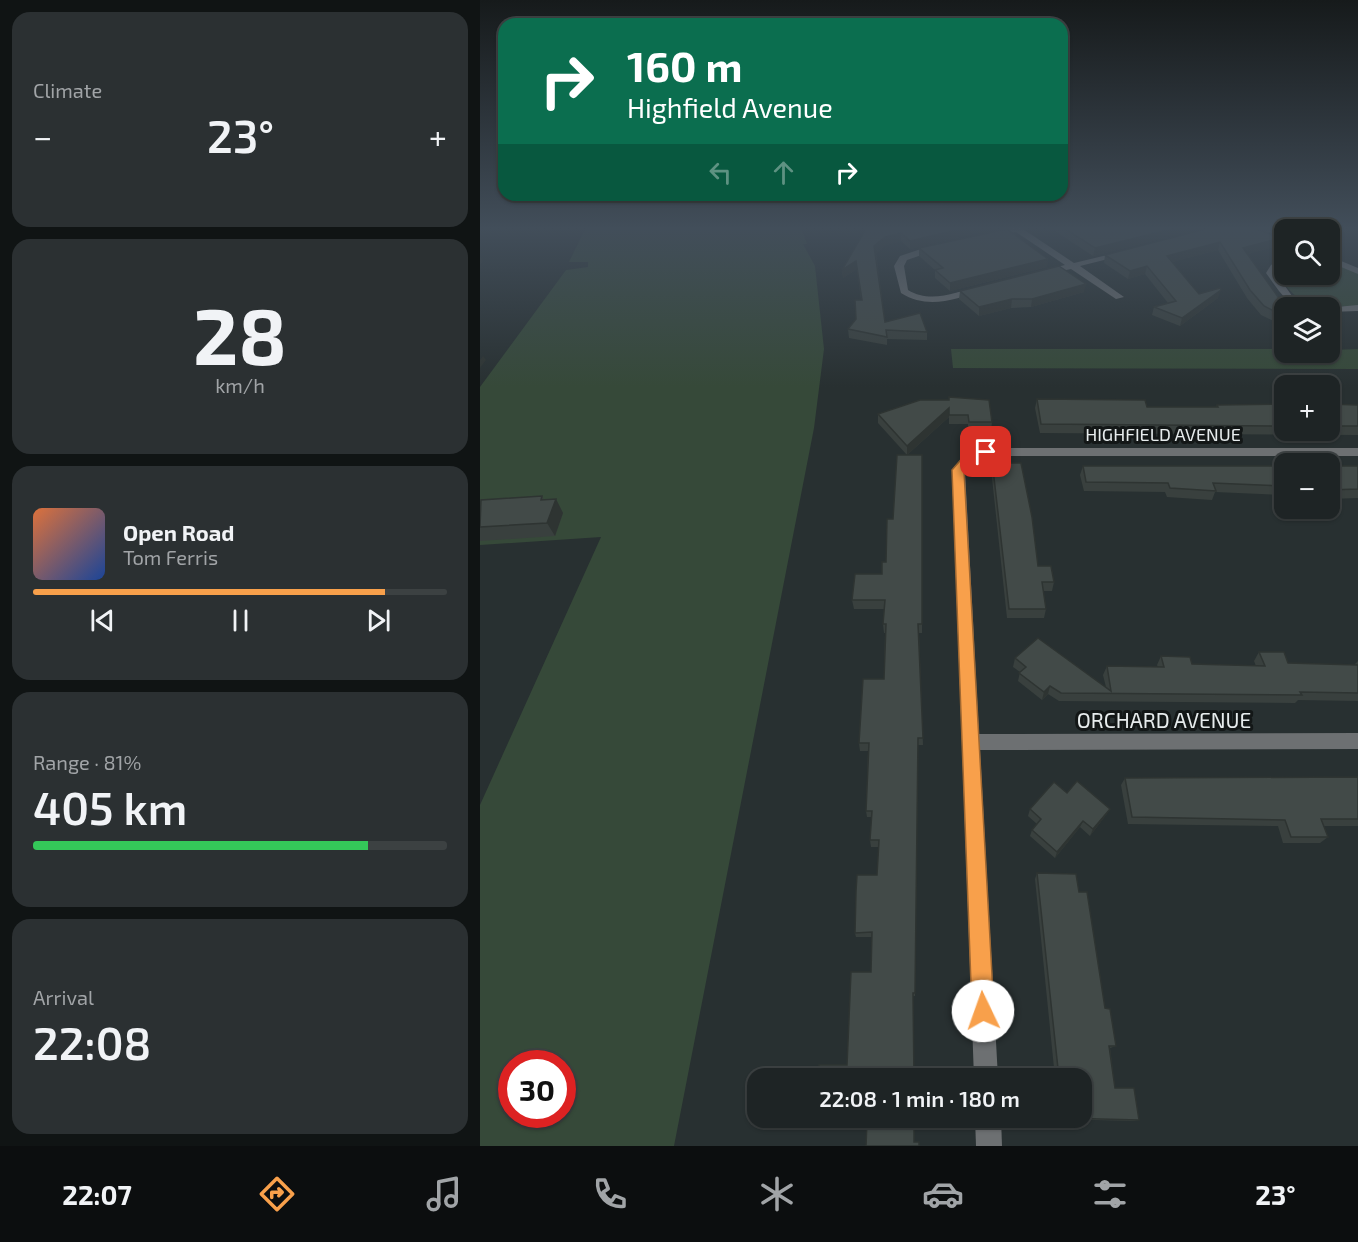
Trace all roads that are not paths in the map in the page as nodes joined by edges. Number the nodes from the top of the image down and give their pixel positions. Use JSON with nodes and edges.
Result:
{"nodes":[{"id":1,"x":902,"y":280,"type":"edge"},
{"id":2,"x":1095,"y":280,"type":"edge"},
{"id":3,"x":995,"y":285,"type":"edge"},
{"id":4,"x":1119,"y":297,"type":"dead end"},
{"id":5,"x":1340,"y":309,"type":"edge"},
{"id":6,"x":1358,"y":309,"type":"edge"},
{"id":7,"x":1358,"y":452,"type":"edge"},
{"id":8,"x":1358,"y":741,"type":"edge"},
{"id":9,"x":970,"y":742,"type":"junction"},
{"id":10,"x":986,"y":1068,"type":"edge"},
{"id":11,"x":988,"y":1128,"type":"edge"},
{"id":12,"x":989,"y":1146,"type":"edge"}],
"edges":[{"from":1,"to":3,"type":"street"},
{"from":2,"to":4,"type":"street"},
{"from":5,"to":6,"type":"street"},
{"from":7,"to":9,"type":"street","name":"HIGHFIELD AVENUE"},
{"from":8,"to":9,"type":"street","name":"ORCHARD AVENUE"},
{"from":9,"to":10,"type":"street"},
{"from":11,"to":12,"type":"street"}]}
